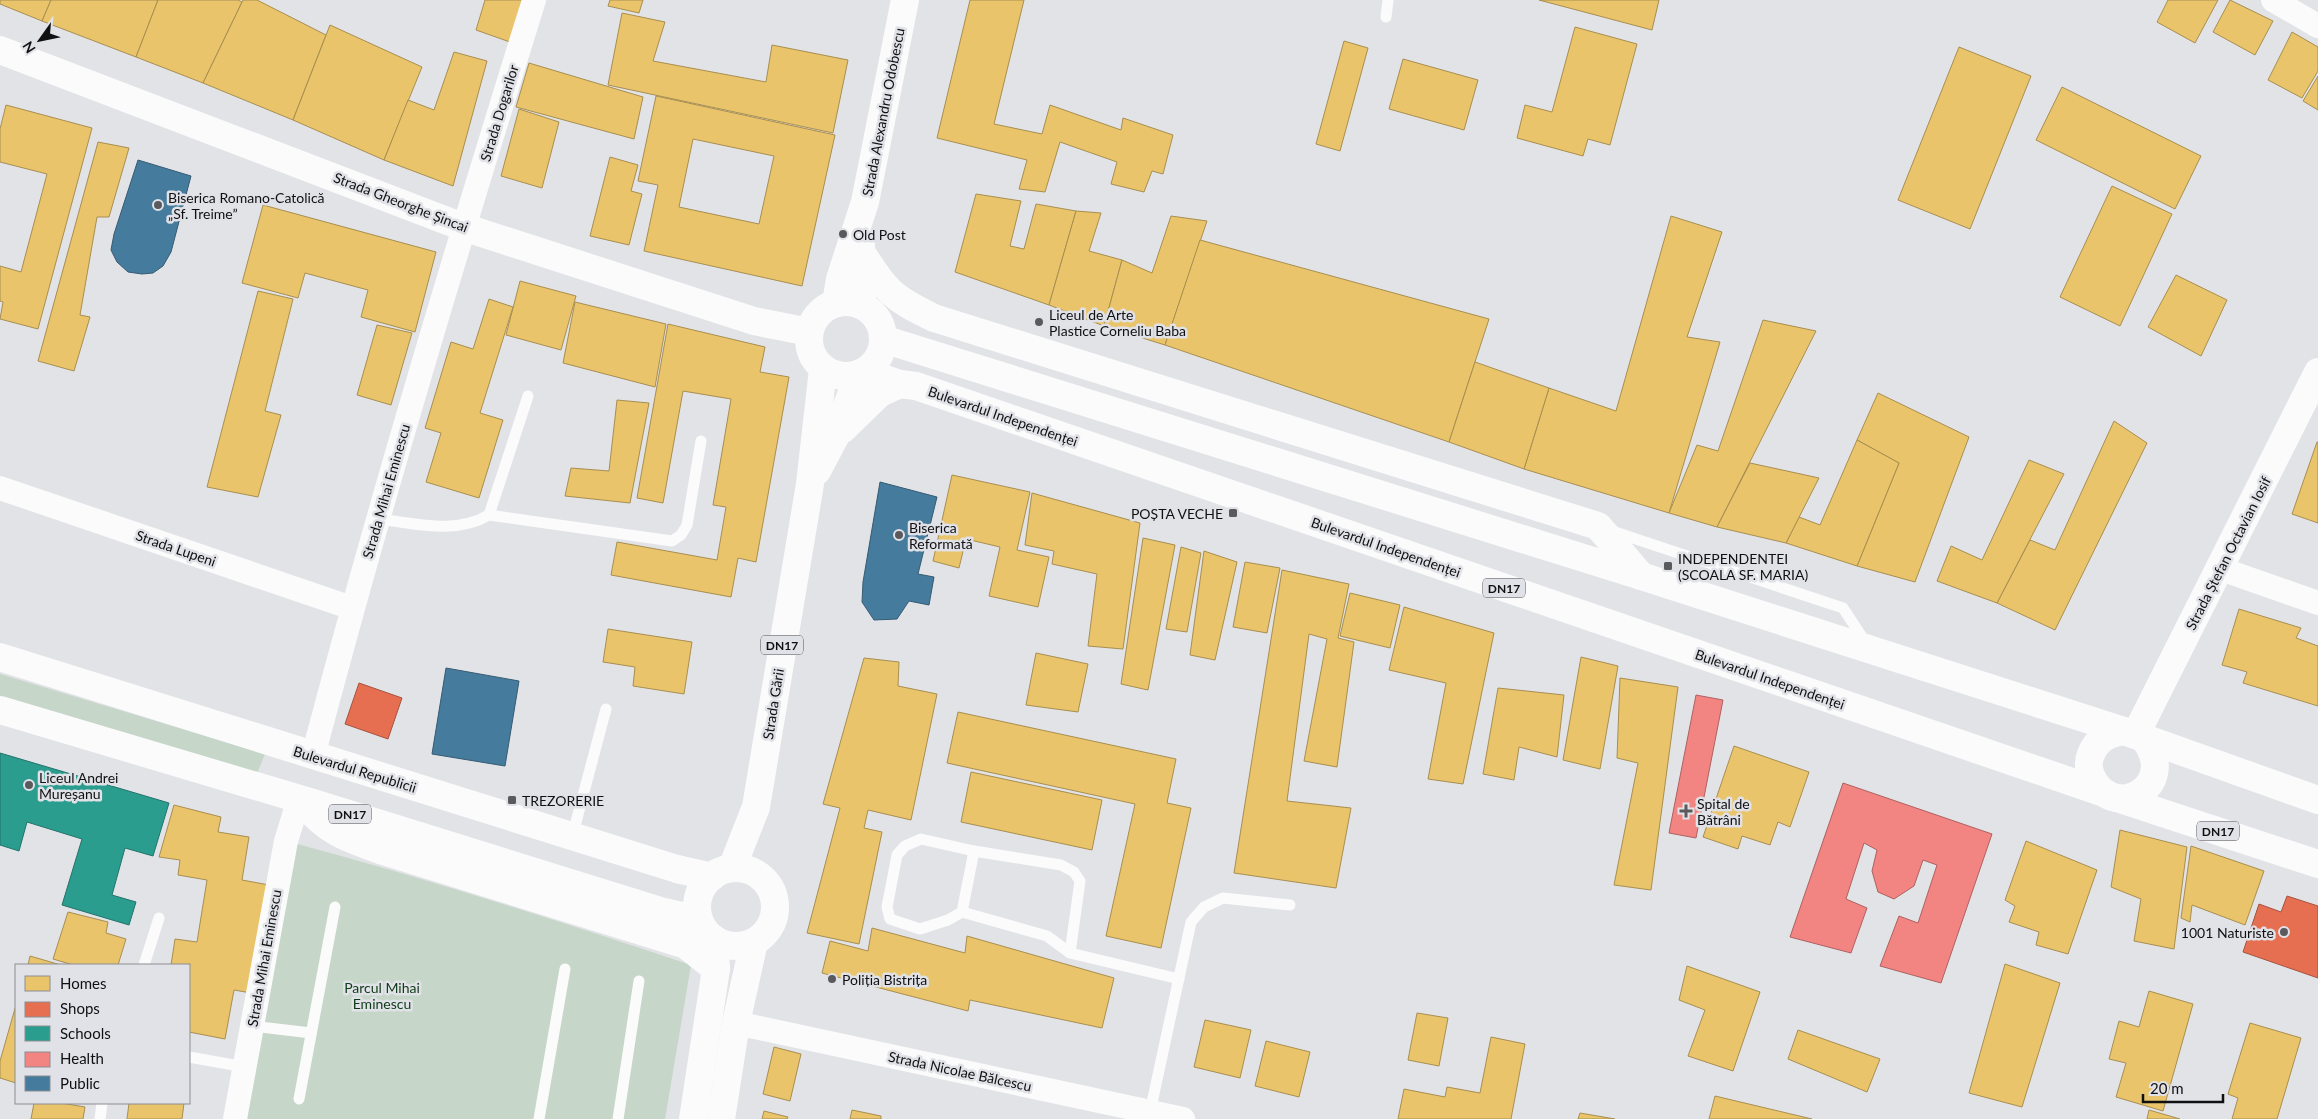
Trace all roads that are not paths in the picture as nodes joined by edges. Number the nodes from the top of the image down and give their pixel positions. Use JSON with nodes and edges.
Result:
{"nodes":[{"id":1,"x":534,"y":0,"type":"edge"},
{"id":2,"x":905,"y":0,"type":"edge"},
{"id":3,"x":1388,"y":0,"type":"edge"},
{"id":4,"x":2273,"y":0,"type":"edge"},
{"id":5,"x":1386,"y":17,"type":"dead end"},
{"id":6,"x":2318,"y":26,"type":"edge"},
{"id":7,"x":0,"y":50,"type":"edge"},
{"id":8,"x":860,"y":223,"type":"junction"},
{"id":9,"x":463,"y":227,"type":"junction"},
{"id":10,"x":862,"y":253,"type":"junction"},
{"id":11,"x":836,"y":303,"type":"junction"},
{"id":12,"x":863,"y":306,"type":"junction"},
{"id":13,"x":809,"y":332,"type":"junction"},
{"id":14,"x":883,"y":339,"type":"junction"},
{"id":15,"x":823,"y":369,"type":"junction"},
{"id":16,"x":2318,"y":372,"type":"edge"},
{"id":17,"x":862,"y":373,"type":"junction"},
{"id":18,"x":900,"y":384,"type":"junction"},
{"id":19,"x":528,"y":396,"type":"dead end"},
{"id":20,"x":835,"y":437,"type":"junction"},
{"id":21,"x":701,"y":441,"type":"dead end"},
{"id":22,"x":810,"y":484,"type":"junction"},
{"id":23,"x":0,"y":488,"type":"edge"},
{"id":24,"x":489,"y":515,"type":"junction"},
{"id":25,"x":378,"y":519,"type":"junction"},
{"id":26,"x":1598,"y":526,"type":"junction"},
{"id":27,"x":2221,"y":569,"type":"junction"},
{"id":28,"x":1641,"y":576,"type":"junction"},
{"id":29,"x":2318,"y":603,"type":"edge"},
{"id":30,"x":352,"y":608,"type":"junction"},
{"id":31,"x":1870,"y":650,"type":"junction"},
{"id":32,"x":0,"y":658,"type":"edge"},
{"id":33,"x":606,"y":709,"type":"dead end"},
{"id":34,"x":0,"y":710,"type":"edge"},
{"id":35,"x":2134,"y":734,"type":"junction"},
{"id":36,"x":312,"y":756,"type":"junction"},
{"id":37,"x":2112,"y":796,"type":"junction"},
{"id":38,"x":299,"y":799,"type":"junction"},
{"id":39,"x":2318,"y":800,"type":"edge"},
{"id":40,"x":572,"y":837,"type":"junction"},
{"id":41,"x":974,"y":851,"type":"junction"},
{"id":42,"x":2318,"y":864,"type":"edge"},
{"id":43,"x":733,"y":873,"type":"junction"},
{"id":44,"x":1290,"y":905,"type":"dead end"},
{"id":45,"x":335,"y":908,"type":"dead end"},
{"id":46,"x":962,"y":912,"type":"junction"},
{"id":47,"x":159,"y":918,"type":"dead end"},
{"id":48,"x":706,"y":929,"type":"junction"},
{"id":49,"x":754,"y":942,"type":"junction"},
{"id":50,"x":1070,"y":953,"type":"junction"},
{"id":51,"x":144,"y":964,"type":"edge"},
{"id":52,"x":565,"y":969,"type":"dead end"},
{"id":53,"x":716,"y":969,"type":"junction"},
{"id":54,"x":1179,"y":979,"type":"junction"},
{"id":55,"x":639,"y":981,"type":"dead end"},
{"id":56,"x":736,"y":1022,"type":"junction"},
{"id":57,"x":252,"y":1026,"type":"junction"},
{"id":58,"x":311,"y":1034,"type":"junction"},
{"id":59,"x":190,"y":1058,"type":"edge"},
{"id":60,"x":244,"y":1067,"type":"junction"},
{"id":61,"x":299,"y":1099,"type":"dead end"},
{"id":62,"x":102,"y":1104,"type":"edge"},
{"id":63,"x":1150,"y":1112,"type":"junction"},
{"id":64,"x":100,"y":1119,"type":"edge"},
{"id":65,"x":235,"y":1119,"type":"edge"},
{"id":66,"x":539,"y":1119,"type":"edge"},
{"id":67,"x":618,"y":1119,"type":"edge"},
{"id":68,"x":693,"y":1119,"type":"edge"},
{"id":69,"x":721,"y":1119,"type":"edge"},
{"id":70,"x":1183,"y":1119,"type":"edge"}],
"edges":[{"from":1,"to":9,"type":"street","name":"Strada Dogarilor"},
{"from":2,"to":8,"type":"main road","name":"Strada Alexandru Odobescu"},
{"from":3,"to":5,"type":"lane"},
{"from":4,"to":6,"type":"street"},
{"from":7,"to":9,"type":"main road","name":"Strada Gheorghe Șincai"},
{"from":8,"to":10,"type":"main road","name":"Strada Alexandru Odobescu"},
{"from":8,"to":11,"type":"main road","name":"Strada Alexandru Odobescu"},
{"from":9,"to":13,"type":"main road","name":"Strada Gheorghe Șincai"},
{"from":9,"to":25,"type":"street","name":"Strada Mihai Eminescu"},
{"from":10,"to":12,"type":"main road","name":"Strada Alexandru Odobescu"},
{"from":10,"to":26,"type":"main road"},
{"from":11,"to":12,"type":"main road"},
{"from":11,"to":13,"type":"main road"},
{"from":12,"to":14,"type":"main road"},
{"from":13,"to":15,"type":"main road"},
{"from":14,"to":17,"type":"main road","number":"DN17"},
{"from":14,"to":28,"type":"main road"},
{"from":15,"to":17,"type":"main road","name":"Bulevardul Independenței","number":"DN17"},
{"from":15,"to":22,"type":"main road","name":"Strada Gării","number":"DN17"},
{"from":16,"to":27,"type":"main road","name":"Strada Ștefan Octavian Iosif"},
{"from":17,"to":18,"type":"main road","name":"Bulevardul Independenței","number":"DN17"},
{"from":17,"to":20,"type":"main road","name":"Strada Gării","number":"DN17"},
{"from":18,"to":20,"type":"main road"},
{"from":18,"to":37,"type":"main road","name":"Bulevardul Independenței","number":"DN17"},
{"from":19,"to":24,"type":"lane"},
{"from":20,"to":22,"type":"main road","name":"Strada Gării","number":"DN17"},
{"from":21,"to":24,"type":"lane"},
{"from":22,"to":43,"type":"main road","name":"Strada Gării","number":"DN17"},
{"from":23,"to":30,"type":"street","name":"Strada Lupeni"},
{"from":24,"to":25,"type":"lane"},
{"from":25,"to":30,"type":"street","name":"Strada Mihai Eminescu"},
{"from":26,"to":28,"type":"main road"},
{"from":26,"to":31,"type":"lane"},
{"from":27,"to":29,"type":"street"},
{"from":27,"to":35,"type":"main road","name":"Strada Ștefan Octavian Iosif"},
{"from":28,"to":31,"type":"main road"},
{"from":30,"to":36,"type":"street","name":"Strada Mihai Eminescu"},
{"from":31,"to":35,"type":"main road"},
{"from":32,"to":36,"type":"main road","name":"Bulevardul Republicii"},
{"from":33,"to":40,"type":"lane"},
{"from":34,"to":38,"type":"main road","number":"DN17"},
{"from":35,"to":37,"type":"main road"},
{"from":35,"to":37,"type":"main road"},
{"from":35,"to":39,"type":"main road"},
{"from":36,"to":40,"type":"main road","name":"Bulevardul Republicii"},
{"from":37,"to":42,"type":"main road","name":"Bulevardul Independenței","number":"DN17"},
{"from":38,"to":48,"type":"main road","number":"DN17"},
{"from":38,"to":53,"type":"main road"},
{"from":38,"to":57,"type":"street","name":"Strada Mihai Eminescu"},
{"from":40,"to":43,"type":"main road","name":"Bulevardul Republicii"},
{"from":41,"to":46,"type":"lane"},
{"from":41,"to":46,"type":"lane"},
{"from":41,"to":50,"type":"lane"},
{"from":43,"to":48,"type":"main road"},
{"from":43,"to":49,"type":"main road"},
{"from":44,"to":54,"type":"lane"},
{"from":45,"to":58,"type":"lane"},
{"from":46,"to":50,"type":"lane"},
{"from":47,"to":51,"type":"lane"},
{"from":48,"to":49,"type":"main road"},
{"from":48,"to":53,"type":"main road"},
{"from":49,"to":56,"type":"main road"},
{"from":50,"to":54,"type":"lane"},
{"from":52,"to":66,"type":"lane"},
{"from":53,"to":68,"type":"main road"},
{"from":54,"to":63,"type":"lane"},
{"from":55,"to":67,"type":"lane"},
{"from":56,"to":63,"type":"street","name":"Strada Nicolae Bălcescu"},
{"from":56,"to":69,"type":"main road"},
{"from":57,"to":58,"type":"lane"},
{"from":57,"to":60,"type":"street","name":"Strada Mihai Eminescu"},
{"from":58,"to":61,"type":"lane"},
{"from":59,"to":60,"type":"lane"},
{"from":60,"to":65,"type":"street","name":"Strada Mihai Eminescu"},
{"from":62,"to":64,"type":"lane"},
{"from":63,"to":70,"type":"street","name":"Strada Nicolae Bălcescu"}]}
